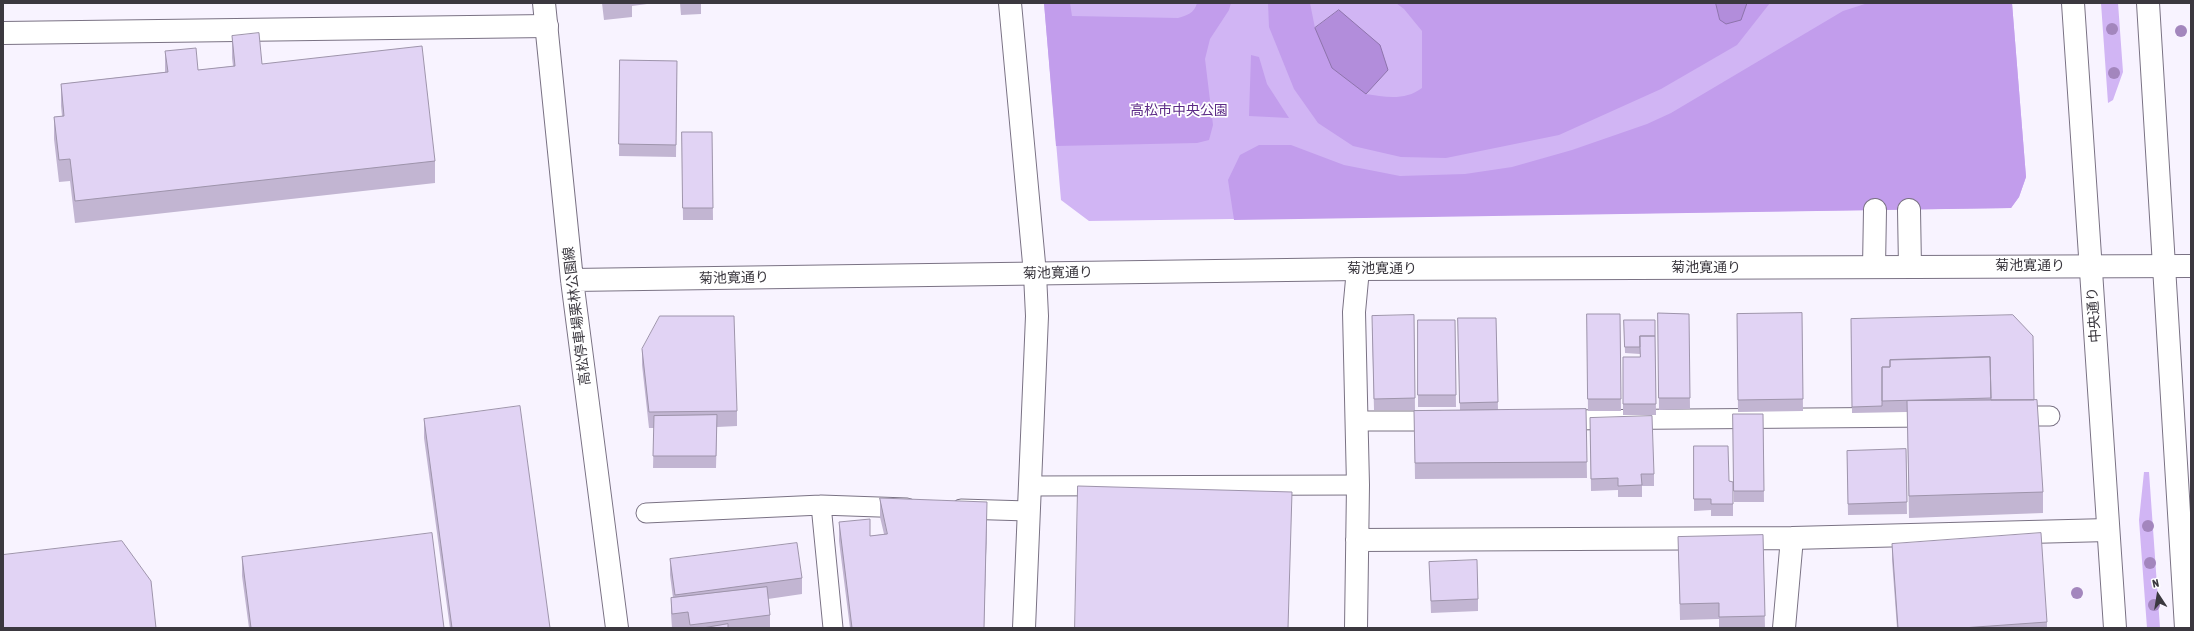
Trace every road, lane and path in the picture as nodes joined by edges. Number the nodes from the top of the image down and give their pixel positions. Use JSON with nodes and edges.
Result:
{"nodes":[{"id":1,"x":544,"y":3,"type":"edge"},
{"id":2,"x":1010,"y":3,"type":"edge"},
{"id":3,"x":2073,"y":3,"type":"edge"},
{"id":4,"x":2148,"y":3,"type":"edge"},
{"id":5,"x":547,"y":26,"type":"junction"},
{"id":6,"x":3,"y":34,"type":"edge"},
{"id":7,"x":1875,"y":210,"type":"dead end"},
{"id":8,"x":1909,"y":210,"type":"dead end"},
{"id":9,"x":2165,"y":265,"type":"junction"},
{"id":10,"x":2091,"y":266,"type":"junction"},
{"id":11,"x":2191,"y":266,"type":"edge"},
{"id":12,"x":1874,"y":267,"type":"junction"},
{"id":13,"x":1910,"y":267,"type":"junction"},
{"id":14,"x":1358,"y":269,"type":"junction"},
{"id":15,"x":1035,"y":274,"type":"junction"},
{"id":16,"x":572,"y":280,"type":"junction"},
{"id":17,"x":1998,"y":416,"type":"edge"},
{"id":18,"x":2050,"y":416,"type":"dead end"},
{"id":19,"x":1950,"y":417,"type":"edge"},
{"id":20,"x":1460,"y":420,"type":"edge"},
{"id":21,"x":1547,"y":420,"type":"edge"},
{"id":22,"x":1357,"y":421,"type":"junction"},
{"id":23,"x":1358,"y":485,"type":"junction"},
{"id":24,"x":1029,"y":486,"type":"junction"},
{"id":25,"x":821,"y":505,"type":"junction"},
{"id":26,"x":1028,"y":511,"type":"junction"},
{"id":27,"x":646,"y":513,"type":"dead end"},
{"id":28,"x":2108,"y":530,"type":"junction"},
{"id":29,"x":1792,"y":538,"type":"junction"},
{"id":30,"x":1357,"y":540,"type":"junction"},
{"id":31,"x":2186,"y":551,"type":"edge"},
{"id":32,"x":617,"y":628,"type":"edge"},
{"id":33,"x":833,"y":628,"type":"edge"},
{"id":34,"x":1024,"y":628,"type":"edge"},
{"id":35,"x":1356,"y":628,"type":"edge"},
{"id":36,"x":1784,"y":628,"type":"edge"},
{"id":37,"x":2115,"y":628,"type":"edge"},
{"id":38,"x":2186,"y":628,"type":"edge"}],
"edges":[{"from":1,"to":5,"type":"main road","name":"高松停車場栗林公園線"},
{"from":2,"to":15,"type":"main road"},
{"from":3,"to":10,"type":"main road","name":"中央通り"},
{"from":4,"to":9,"type":"main road"},
{"from":5,"to":6,"type":"main road"},
{"from":5,"to":16,"type":"main road","name":"高松停車場栗林公園線"},
{"from":7,"to":12,"type":"main road"},
{"from":8,"to":13,"type":"main road"},
{"from":9,"to":10,"type":"main road","name":"菊池寛通り"},
{"from":9,"to":11,"type":"main road","name":"菊池寛通り"},
{"from":9,"to":31,"type":"main road"},
{"from":10,"to":13,"type":"main road","name":"菊池寛通り"},
{"from":10,"to":28,"type":"main road","name":"中央通り"},
{"from":12,"to":13,"type":"main road","name":"菊池寛通り"},
{"from":12,"to":14,"type":"main road","name":"菊池寛通り"},
{"from":14,"to":15,"type":"main road","name":"菊池寛通り"},
{"from":14,"to":22,"type":"main road"},
{"from":15,"to":16,"type":"main road","name":"菊池寛通り"},
{"from":15,"to":24,"type":"main road"},
{"from":16,"to":32,"type":"main road","name":"高松停車場栗林公園線"},
{"from":17,"to":18,"type":"lane"},
{"from":19,"to":21,"type":"lane"},
{"from":20,"to":22,"type":"lane"},
{"from":22,"to":23,"type":"main road"},
{"from":23,"to":24,"type":"lane"},
{"from":23,"to":30,"type":"main road"},
{"from":24,"to":26,"type":"main road"},
{"from":25,"to":26,"type":"lane"},
{"from":25,"to":27,"type":"lane"},
{"from":25,"to":33,"type":"lane"},
{"from":26,"to":34,"type":"main road"},
{"from":28,"to":29,"type":"main road"},
{"from":28,"to":37,"type":"main road","name":"中央通り"},
{"from":29,"to":30,"type":"main road"},
{"from":29,"to":36,"type":"main road"},
{"from":30,"to":35,"type":"main road"},
{"from":31,"to":38,"type":"main road"}]}
